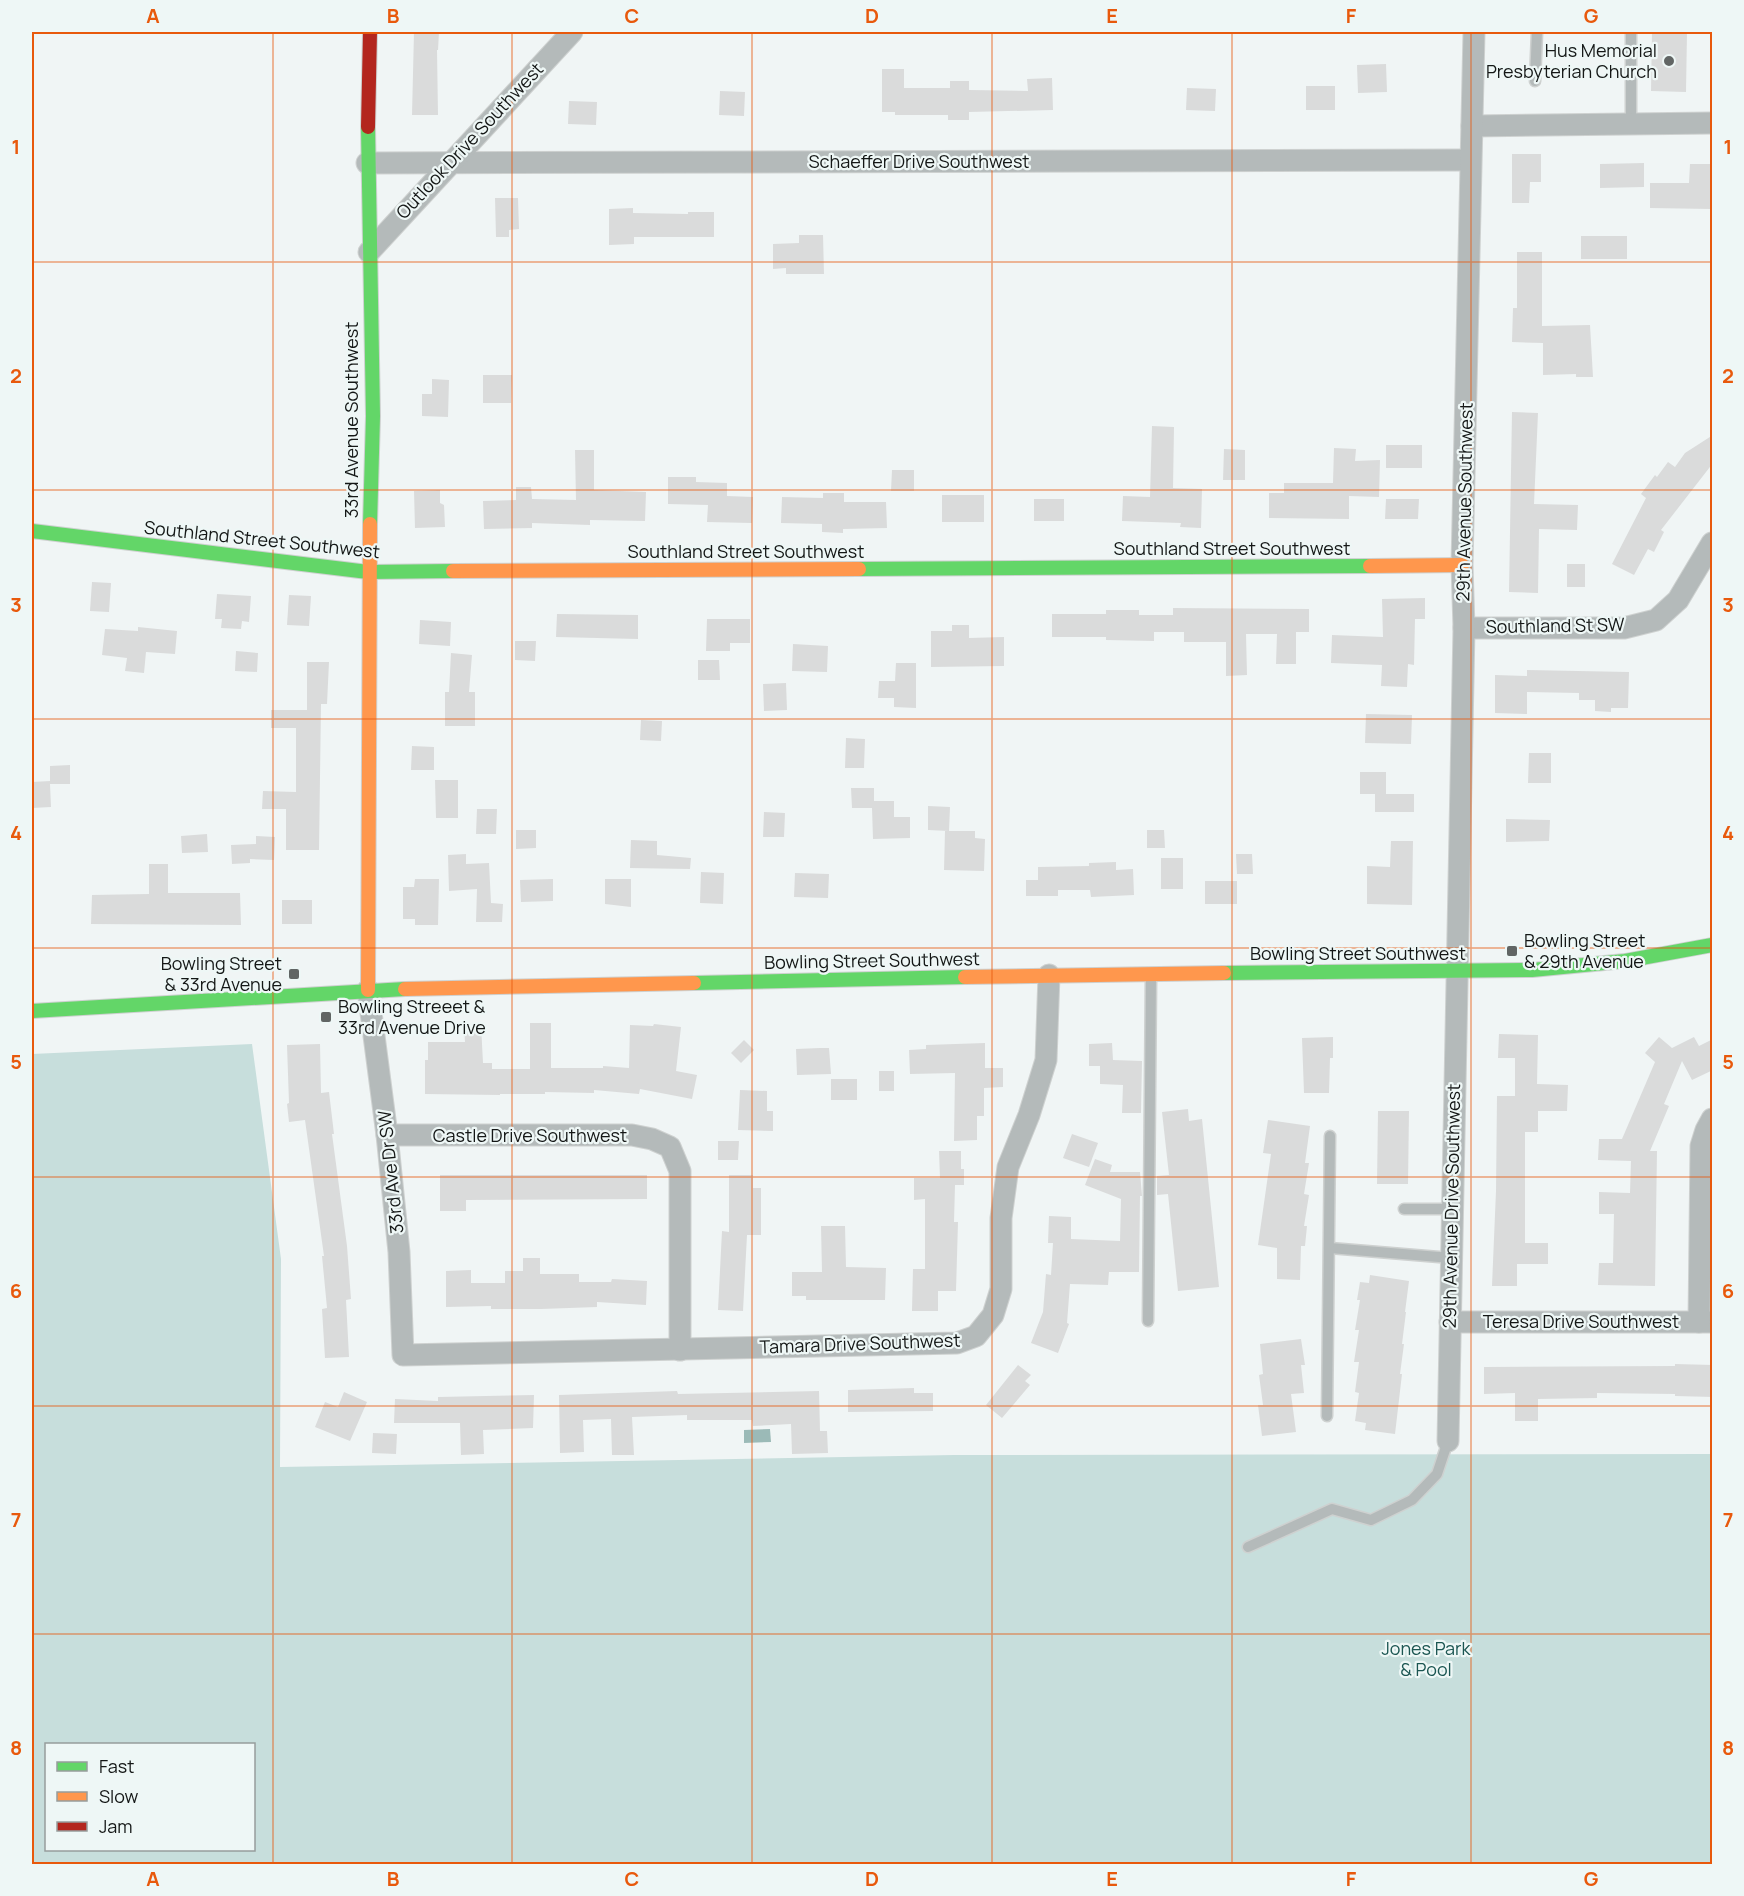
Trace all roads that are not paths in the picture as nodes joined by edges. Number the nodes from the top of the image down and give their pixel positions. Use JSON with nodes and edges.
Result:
{"nodes":[{"id":1,"x":370,"y":32,"type":"edge"},
{"id":2,"x":572,"y":32,"type":"edge"},
{"id":3,"x":1474,"y":32,"type":"edge"},
{"id":4,"x":1537,"y":32,"type":"edge"},
{"id":5,"x":1631,"y":32,"type":"edge"},
{"id":6,"x":1535,"y":81,"type":"dead end"},
{"id":7,"x":1713,"y":123,"type":"edge"},
{"id":8,"x":1631,"y":124,"type":"junction"},
{"id":9,"x":1472,"y":126,"type":"junction"},
{"id":10,"x":1470,"y":160,"type":"junction"},
{"id":11,"x":449,"y":163,"type":"junction"},
{"id":12,"x":368,"y":164,"type":"junction"},
{"id":13,"x":369,"y":252,"type":"junction"},
{"id":14,"x":32,"y":531,"type":"edge"},
{"id":15,"x":1713,"y":543,"type":"edge"},
{"id":16,"x":1462,"y":565,"type":"junction"},
{"id":17,"x":368,"y":572,"type":"junction"},
{"id":18,"x":1464,"y":628,"type":"junction"},
{"id":19,"x":1713,"y":945,"type":"edge"},
{"id":20,"x":1457,"y":972,"type":"junction"},
{"id":21,"x":1151,"y":974,"type":"junction"},
{"id":22,"x":1049,"y":975,"type":"junction"},
{"id":23,"x":368,"y":990,"type":"junction"},
{"id":24,"x":32,"y":1011,"type":"edge"},
{"id":25,"x":1713,"y":1119,"type":"edge"},
{"id":26,"x":387,"y":1135,"type":"junction"},
{"id":27,"x":1330,"y":1136,"type":"dead end"},
{"id":28,"x":1404,"y":1209,"type":"dead end"},
{"id":29,"x":1451,"y":1209,"type":"junction"},
{"id":30,"x":1330,"y":1248,"type":"junction"},
{"id":31,"x":1450,"y":1258,"type":"junction"},
{"id":32,"x":1148,"y":1322,"type":"dead end"},
{"id":33,"x":1450,"y":1322,"type":"junction"},
{"id":34,"x":1706,"y":1322,"type":"edge"},
{"id":35,"x":680,"y":1350,"type":"junction"},
{"id":36,"x":403,"y":1355,"type":"joint"},
{"id":37,"x":1327,"y":1416,"type":"dead end"},
{"id":38,"x":1448,"y":1441,"type":"joint"},
{"id":39,"x":1248,"y":1547,"type":"dead end"}],
"edges":[{"from":1,"to":12,"type":"street","name":"33rd Avenue Southwest"},
{"from":2,"to":11,"type":"street","name":"Outlook Drive Southwest"},
{"from":3,"to":9,"type":"street","name":"29th Avenue Southwest"},
{"from":4,"to":6,"type":"lane"},
{"from":5,"to":8,"type":"lane"},
{"from":7,"to":8,"type":"street"},
{"from":8,"to":9,"type":"street"},
{"from":9,"to":10,"type":"street","name":"29th Avenue Southwest"},
{"from":10,"to":11,"type":"street","name":"Schaeffer Drive Southwest"},
{"from":10,"to":16,"type":"street","name":"29th Avenue Southwest"},
{"from":11,"to":12,"type":"street","name":"Schaeffer Drive Southwest"},
{"from":11,"to":13,"type":"street","name":"Outlook Drive Southwest"},
{"from":12,"to":13,"type":"street","name":"33rd Avenue Southwest"},
{"from":13,"to":17,"type":"street","name":"33rd Avenue Southwest"},
{"from":14,"to":17,"type":"street","name":"Southland Street Southwest"},
{"from":15,"to":18,"type":"street","name":"Southland St SW"},
{"from":16,"to":17,"type":"street","name":"Southland Street Southwest"},
{"from":16,"to":18,"type":"street","name":"29th Avenue Southwest"},
{"from":17,"to":23,"type":"street","name":"33rd Avenue Southwest"},
{"from":18,"to":20,"type":"street","name":"29th Avenue Southwest"},
{"from":19,"to":20,"type":"street","name":"Bowling Street Southwest"},
{"from":20,"to":21,"type":"street","name":"Bowling Street Southwest"},
{"from":20,"to":29,"type":"street","name":"29th Avenue Drive Southwest"},
{"from":21,"to":22,"type":"street","name":"Bowling Street Southwest"},
{"from":21,"to":32,"type":"lane"},
{"from":22,"to":23,"type":"street","name":"Bowling Street Southwest"},
{"from":22,"to":35,"type":"street","name":"Tamara Drive Southwest"},
{"from":23,"to":24,"type":"street","name":"Bowling Street Southwest"},
{"from":23,"to":26,"type":"street","name":"33rd Ave Dr SW"},
{"from":25,"to":34,"type":"street"},
{"from":26,"to":35,"type":"street","name":"Castle Drive Southwest"},
{"from":26,"to":36,"type":"street","name":"33rd Ave Dr SW"},
{"from":27,"to":30,"type":"lane"},
{"from":28,"to":29,"type":"lane"},
{"from":29,"to":31,"type":"street","name":"29th Avenue Drive Southwest"},
{"from":30,"to":31,"type":"lane"},
{"from":30,"to":37,"type":"lane"},
{"from":31,"to":33,"type":"street","name":"29th Avenue Drive Southwest"},
{"from":33,"to":34,"type":"street","name":"Teresa Drive Southwest"},
{"from":33,"to":38,"type":"street","name":"29th Avenue Drive Southwest"},
{"from":35,"to":36,"type":"street","name":"Tamara Drive Southwest"},
{"from":38,"to":39,"type":"lane"}]}
